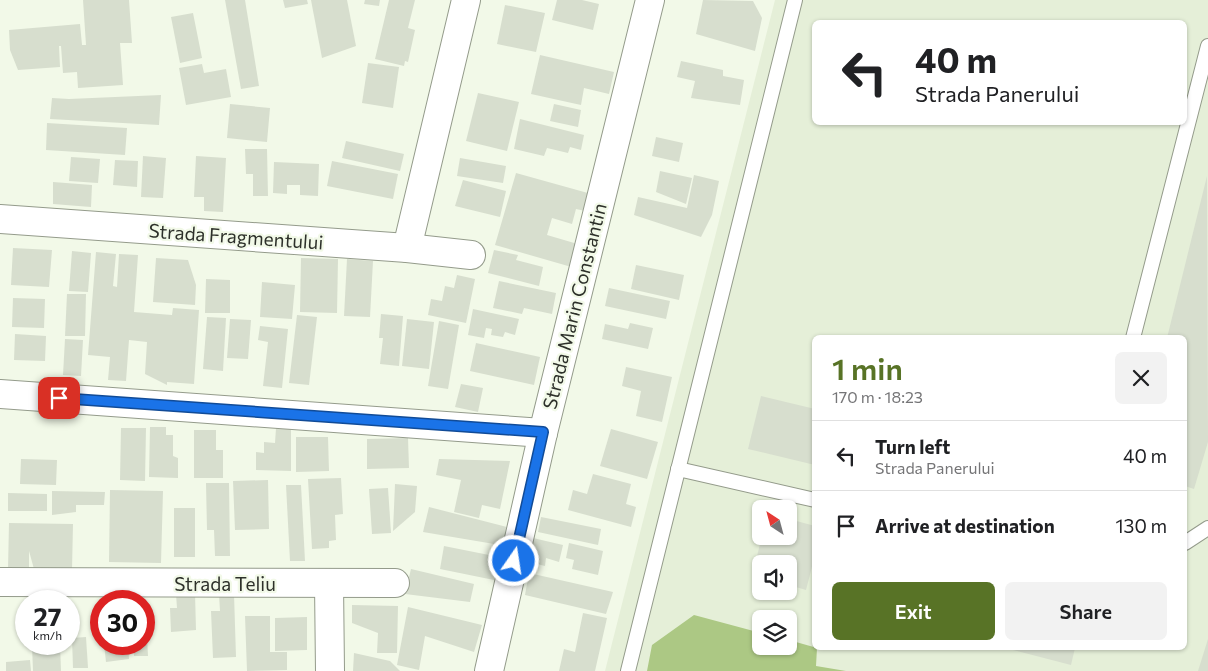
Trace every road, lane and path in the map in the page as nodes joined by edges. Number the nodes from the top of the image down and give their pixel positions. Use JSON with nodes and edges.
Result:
{"nodes":[{"id":1,"x":466,"y":0,"type":"edge"},
{"id":2,"x":650,"y":0,"type":"edge"},
{"id":3,"x":795,"y":0,"type":"edge"},
{"id":4,"x":1208,"y":46,"type":"edge"},
{"id":5,"x":0,"y":219,"type":"edge"},
{"id":6,"x":407,"y":248,"type":"junction"},
{"id":7,"x":471,"y":255,"type":"dead end"},
{"id":8,"x":1134,"y":335,"type":"edge"},
{"id":9,"x":0,"y":394,"type":"edge"},
{"id":10,"x":543,"y":432,"type":"junction"},
{"id":11,"x":678,"y":469,"type":"junction"},
{"id":12,"x":812,"y":499,"type":"edge"},
{"id":13,"x":1208,"y":528,"type":"edge"},
{"id":14,"x":1187,"y":542,"type":"edge"},
{"id":15,"x":0,"y":582,"type":"edge"},
{"id":16,"x":329,"y":582,"type":"junction"},
{"id":17,"x":395,"y":583,"type":"dead end"},
{"id":18,"x":330,"y":671,"type":"edge"},
{"id":19,"x":489,"y":671,"type":"edge"},
{"id":20,"x":628,"y":671,"type":"edge"}],
"edges":[{"from":1,"to":6,"type":"street"},
{"from":2,"to":10,"type":"street","name":"Strada Marin Constantin"},
{"from":3,"to":11,"type":"lane"},
{"from":4,"to":8,"type":"lane"},
{"from":5,"to":6,"type":"street","name":"Strada Fragmentului"},
{"from":6,"to":7,"type":"street","name":"Strada Fragmentului"},
{"from":9,"to":10,"type":"street"},
{"from":10,"to":19,"type":"street","name":"Strada Marin Constantin"},
{"from":11,"to":12,"type":"lane"},
{"from":11,"to":20,"type":"lane"},
{"from":13,"to":14,"type":"lane"},
{"from":15,"to":16,"type":"street","name":"Strada Teliu"},
{"from":16,"to":17,"type":"street","name":"Strada Teliu"},
{"from":16,"to":18,"type":"street"}]}
